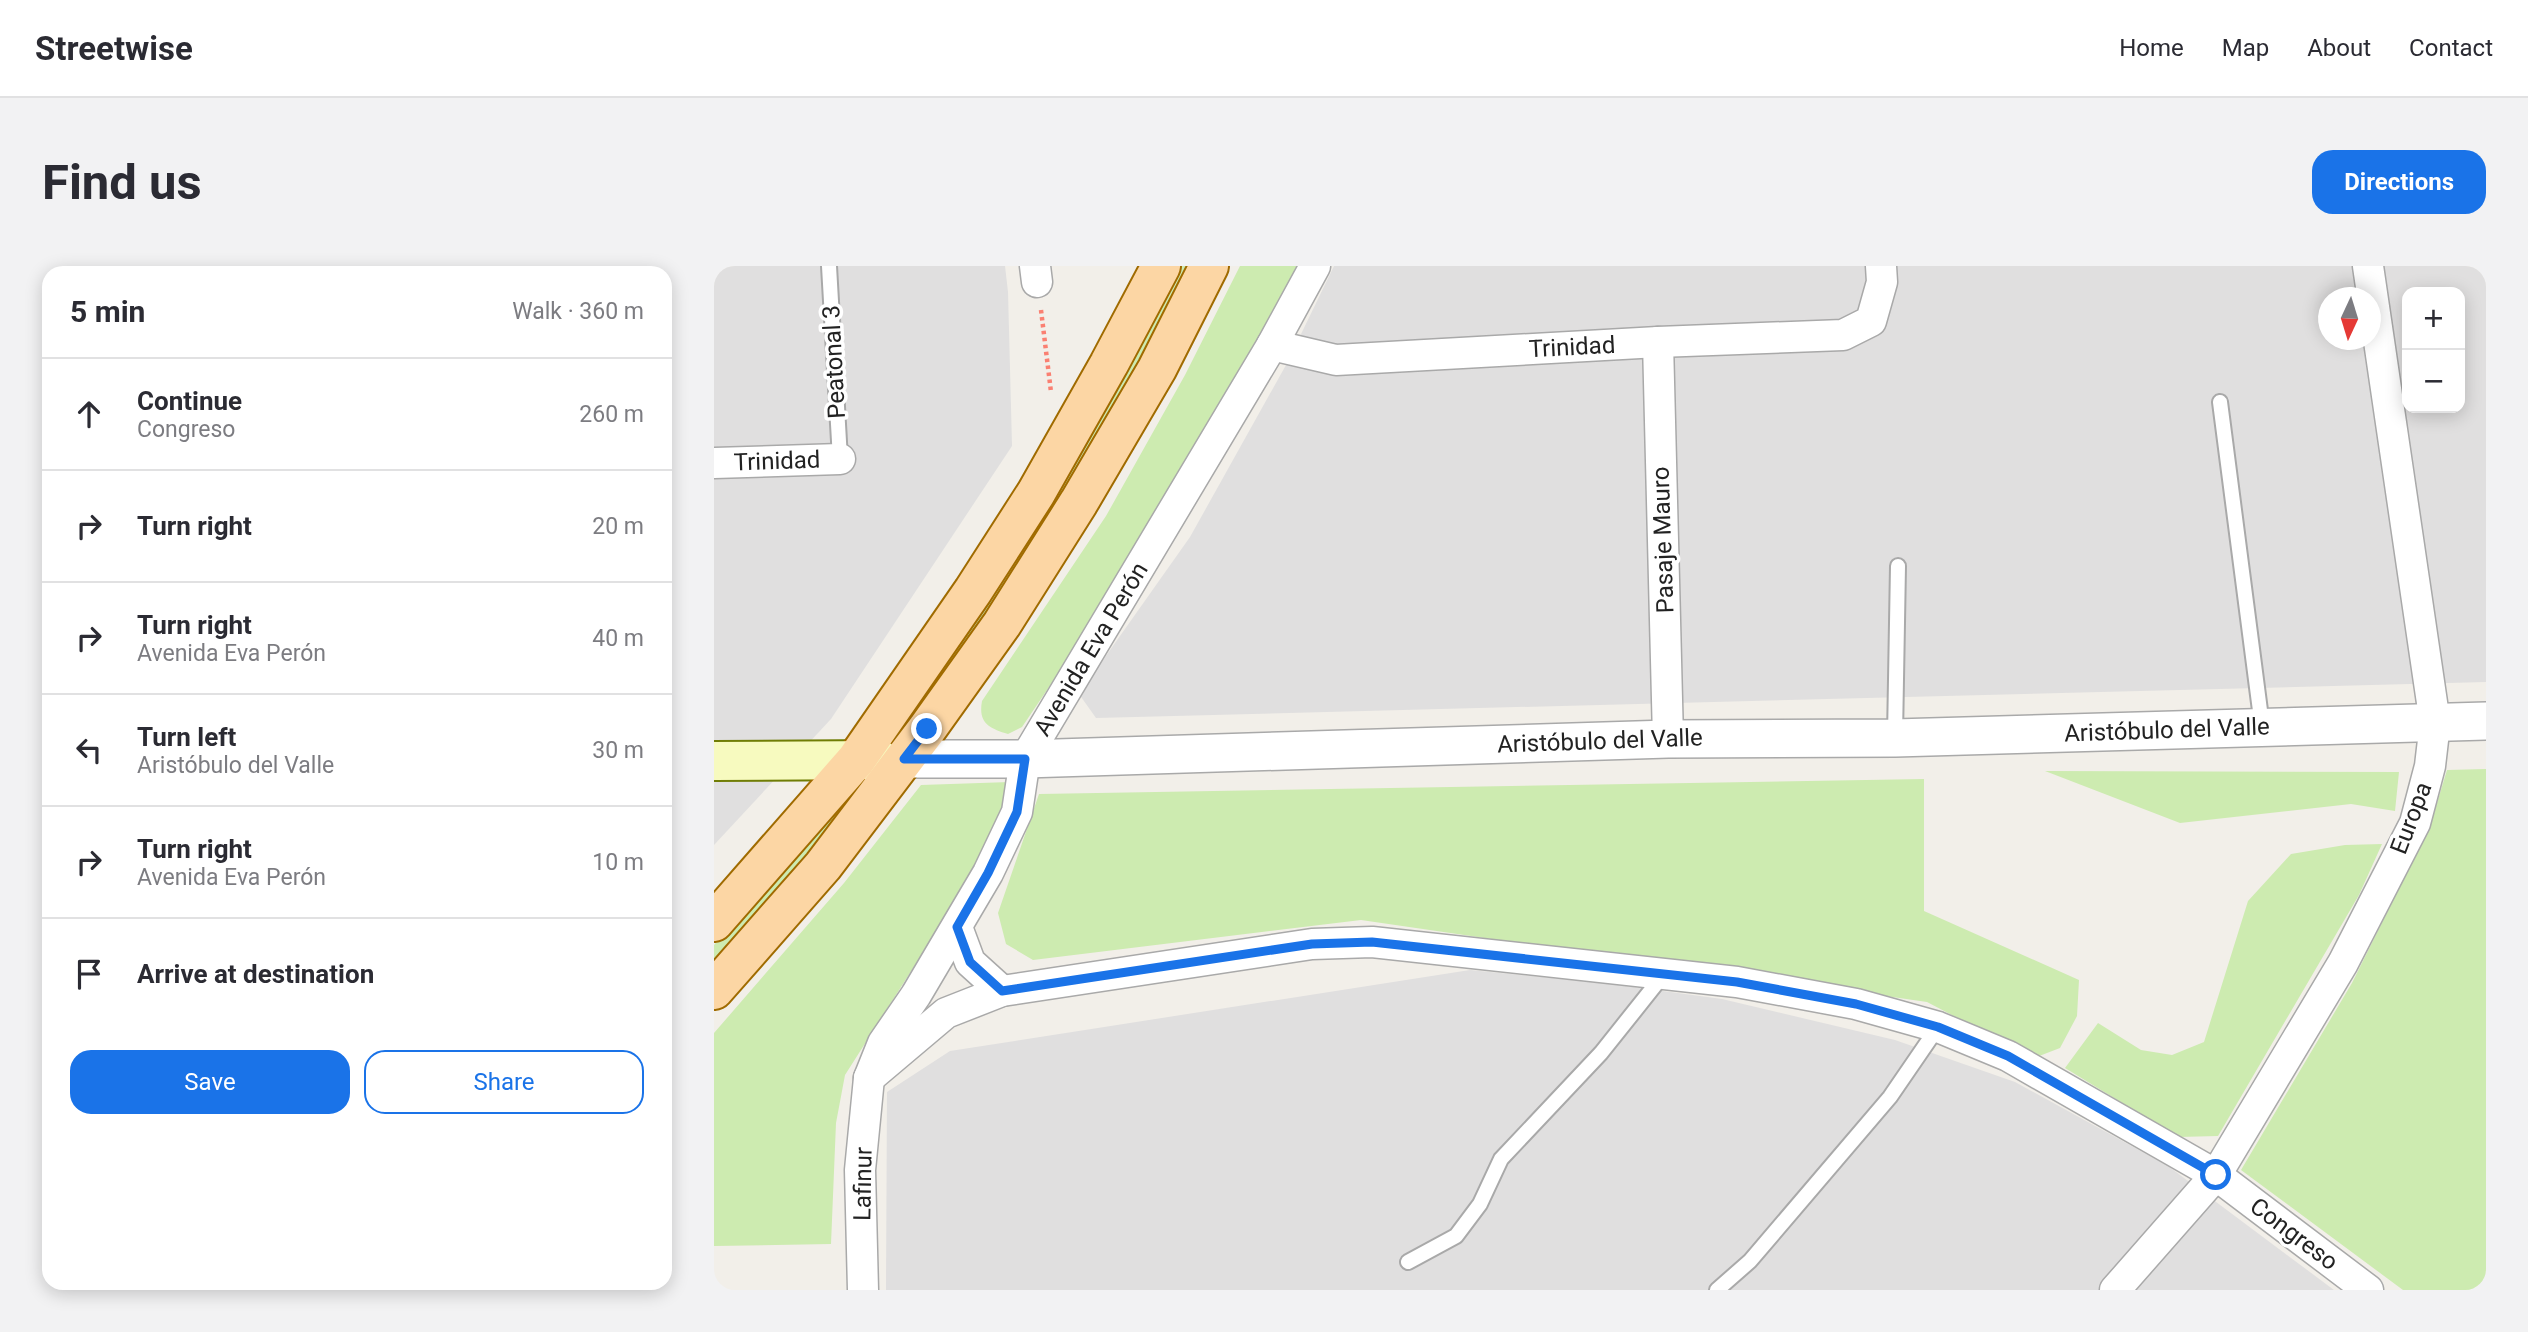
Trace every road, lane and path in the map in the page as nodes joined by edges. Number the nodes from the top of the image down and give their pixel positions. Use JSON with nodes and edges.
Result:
{"nodes":[{"id":1,"x":829,"y":266,"type":"edge"},
{"id":2,"x":1161,"y":266,"type":"edge"},
{"id":3,"x":1209,"y":266,"type":"edge"},
{"id":4,"x":1315,"y":266,"type":"edge"},
{"id":5,"x":1881,"y":266,"type":"edge"},
{"id":6,"x":2368,"y":266,"type":"edge"},
{"id":7,"x":1036,"y":274,"type":"edge"},
{"id":8,"x":1658,"y":342,"type":"junction"},
{"id":9,"x":1272,"y":345,"type":"junction"},
{"id":10,"x":2220,"y":402,"type":"dead end"},
{"id":11,"x":1053,"y":403,"type":"dead end"},
{"id":12,"x":840,"y":459,"type":"joint"},
{"id":13,"x":714,"y":463,"type":"edge"},
{"id":14,"x":1898,"y":566,"type":"dead end"},
{"id":15,"x":2486,"y":722,"type":"edge"},
{"id":16,"x":2435,"y":723,"type":"junction"},
{"id":17,"x":2262,"y":728,"type":"junction"},
{"id":18,"x":1668,"y":738,"type":"junction"},
{"id":19,"x":1895,"y":738,"type":"junction"},
{"id":20,"x":904,"y":759,"type":"junction"},
{"id":21,"x":1025,"y":759,"type":"junction"},
{"id":22,"x":856,"y":760,"type":"junction"},
{"id":23,"x":714,"y":761,"type":"edge"},
{"id":24,"x":714,"y":922,"type":"edge"},
{"id":25,"x":957,"y":927,"type":"junction"},
{"id":26,"x":1664,"y":974,"type":"junction"},
{"id":27,"x":714,"y":990,"type":"edge"},
{"id":28,"x":1002,"y":991,"type":"junction"},
{"id":29,"x":1938,"y":1027,"type":"junction"},
{"id":30,"x":869,"y":1077,"type":"junction"},
{"id":31,"x":2216,"y":1175,"type":"junction"},
{"id":32,"x":1408,"y":1262,"type":"dead end"},
{"id":33,"x":863,"y":1290,"type":"edge"},
{"id":34,"x":1717,"y":1290,"type":"edge"},
{"id":35,"x":2115,"y":1290,"type":"edge"},
{"id":36,"x":2368,"y":1290,"type":"edge"}],
"edges":[{"from":1,"to":12,"type":"lane","name":"Peatonal 3"},
{"from":2,"to":22,"type":"main road"},
{"from":3,"to":20,"type":"main road"},
{"from":4,"to":9,"type":"street","name":"Avenida Eva Perón"},
{"from":5,"to":8,"type":"street","name":"Trinidad"},
{"from":6,"to":16,"type":"street","name":"Europa"},
{"from":7,"to":11,"type":"path"},
{"from":8,"to":9,"type":"street","name":"Trinidad"},
{"from":8,"to":18,"type":"street","name":"Pasaje Mauro"},
{"from":9,"to":21,"type":"street","name":"Avenida Eva Perón"},
{"from":10,"to":17,"type":"lane"},
{"from":12,"to":13,"type":"street","name":"Trinidad"},
{"from":14,"to":19,"type":"lane"},
{"from":15,"to":16,"type":"street","name":"Aristóbulo del Valle"},
{"from":16,"to":17,"type":"street","name":"Aristóbulo del Valle"},
{"from":16,"to":31,"type":"street","name":"Europa"},
{"from":17,"to":19,"type":"street","name":"Aristóbulo del Valle"},
{"from":18,"to":19,"type":"street","name":"Aristóbulo del Valle"},
{"from":18,"to":21,"type":"street","name":"Aristóbulo del Valle"},
{"from":20,"to":21,"type":"street","name":"Aristóbulo del Valle"},
{"from":20,"to":22,"type":"main road","name":"Aristóbulo del Valle"},
{"from":20,"to":27,"type":"main road"},
{"from":21,"to":25,"type":"street","name":"Avenida Eva Perón"},
{"from":22,"to":23,"type":"main road","name":"Aristóbulo del Valle"},
{"from":22,"to":24,"type":"main road"},
{"from":25,"to":28,"type":"street"},
{"from":25,"to":30,"type":"street","name":"Avenida Eva Perón"},
{"from":26,"to":28,"type":"street","name":"Congreso"},
{"from":26,"to":29,"type":"street","name":"Congreso"},
{"from":26,"to":32,"type":"lane"},
{"from":28,"to":30,"type":"street","name":"Congreso"},
{"from":29,"to":31,"type":"street","name":"Congreso"},
{"from":29,"to":34,"type":"lane"},
{"from":30,"to":33,"type":"street","name":"Lafinur"},
{"from":31,"to":35,"type":"street","name":"Europa"},
{"from":31,"to":36,"type":"street","name":"Congreso"}]}
